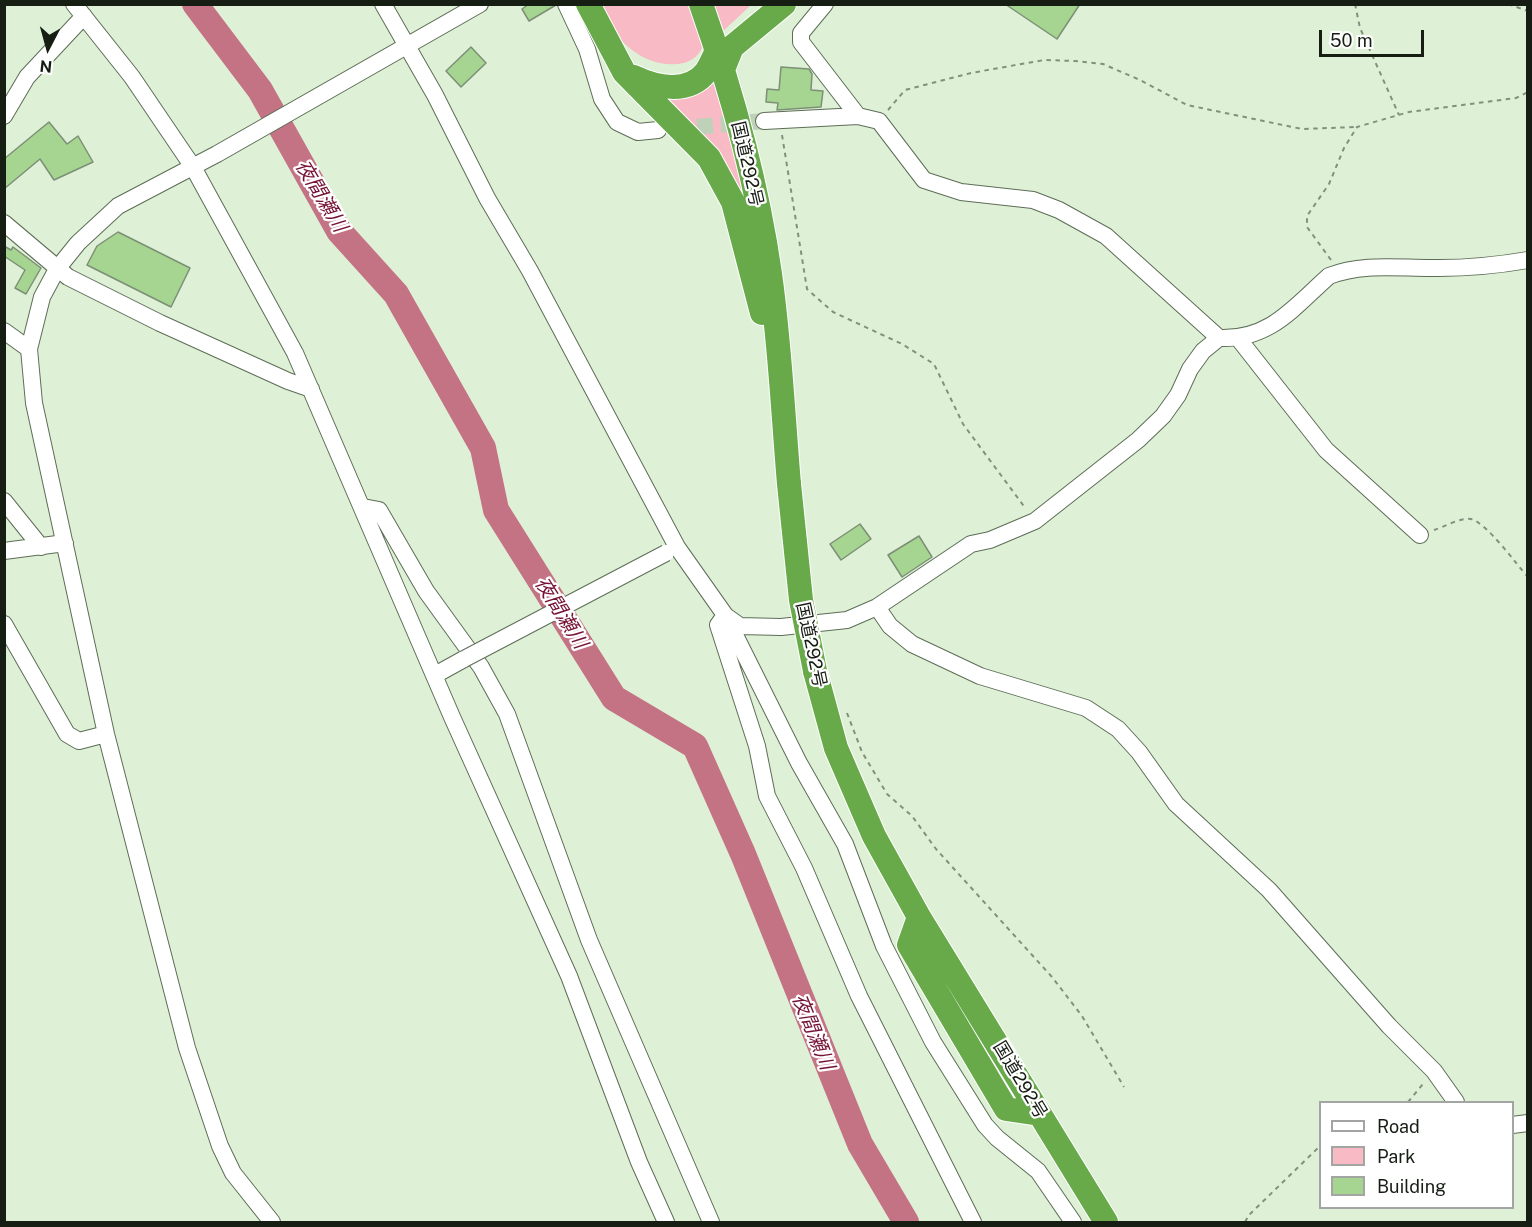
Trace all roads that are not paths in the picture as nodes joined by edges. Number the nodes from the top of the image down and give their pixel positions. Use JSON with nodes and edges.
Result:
{"nodes":[{"id":1,"x":383,"y":4,"type":"edge"},
{"id":2,"x":480,"y":4,"type":"edge"},
{"id":3,"x":566,"y":4,"type":"edge"},
{"id":4,"x":588,"y":4,"type":"edge"},
{"id":5,"x":701,"y":4,"type":"edge"},
{"id":6,"x":784,"y":4,"type":"edge"},
{"id":7,"x":825,"y":4,"type":"edge"},
{"id":8,"x":79,"y":10,"type":"edge"},
{"id":9,"x":403,"y":46,"type":"junction"},
{"id":10,"x":721,"y":59,"type":"junction"},
{"id":11,"x":624,"y":72,"type":"junction"},
{"id":12,"x":4,"y":116,"type":"edge"},
{"id":13,"x":858,"y":116,"type":"junction"},
{"id":14,"x":772,"y":121,"type":"tunnel mouth"},
{"id":15,"x":658,"y":130,"type":"tunnel mouth"},
{"id":16,"x":193,"y":167,"type":"junction"},
{"id":17,"x":4,"y":223,"type":"edge"},
{"id":18,"x":1527,"y":260,"type":"edge"},
{"id":19,"x":57,"y":269,"type":"junction"},
{"id":20,"x":4,"y":331,"type":"edge"},
{"id":21,"x":1219,"y":338,"type":"junction"},
{"id":22,"x":1238,"y":338,"type":"junction"},
{"id":23,"x":29,"y":349,"type":"junction"},
{"id":24,"x":780,"y":380,"type":"junction"},
{"id":25,"x":311,"y":389,"type":"junction"},
{"id":26,"x":4,"y":501,"type":"edge"},
{"id":27,"x":363,"y":507,"type":"junction"},
{"id":28,"x":1420,"y":535,"type":"road end"},
{"id":29,"x":65,"y":543,"type":"junction"},
{"id":30,"x":41,"y":547,"type":"junction"},
{"id":31,"x":672,"y":550,"type":"junction"},
{"id":32,"x":4,"y":551,"type":"edge"},
{"id":33,"x":877,"y":608,"type":"junction"},
{"id":34,"x":725,"y":615,"type":"junction"},
{"id":35,"x":4,"y":624,"type":"edge"},
{"id":36,"x":435,"y":675,"type":"junction"},
{"id":37,"x":106,"y":734,"type":"junction"},
{"id":38,"x":1455,"y":1101,"type":"edge"},
{"id":39,"x":272,"y":1222,"type":"edge"},
{"id":40,"x":666,"y":1222,"type":"edge"},
{"id":41,"x":711,"y":1222,"type":"edge"},
{"id":42,"x":973,"y":1222,"type":"edge"},
{"id":43,"x":1073,"y":1222,"type":"edge"},
{"id":44,"x":1106,"y":1222,"type":"edge"}],
"edges":[{"from":1,"to":9,"type":"street"},
{"from":2,"to":9,"type":"street"},
{"from":3,"to":15,"type":"street"},
{"from":4,"to":11,"type":"highway"},
{"from":5,"to":10,"type":"highway","name":"国道292号"},
{"from":6,"to":10,"type":"highway"},
{"from":7,"to":13,"type":"street"},
{"from":8,"to":12,"type":"street"},
{"from":8,"to":16,"type":"street"},
{"from":9,"to":16,"type":"street"},
{"from":9,"to":31,"type":"street"},
{"from":10,"to":11,"type":"highway"},
{"from":10,"to":24,"type":"highway","name":"国道292号"},
{"from":11,"to":24,"type":"highway"},
{"from":13,"to":14,"type":"street"},
{"from":13,"to":21,"type":"street"},
{"from":16,"to":19,"type":"street"},
{"from":16,"to":25,"type":"street"},
{"from":17,"to":19,"type":"street"},
{"from":18,"to":22,"type":"street"},
{"from":19,"to":23,"type":"street"},
{"from":19,"to":25,"type":"street"},
{"from":20,"to":23,"type":"street"},
{"from":21,"to":22,"type":"street"},
{"from":21,"to":33,"type":"street"},
{"from":22,"to":28,"type":"street"},
{"from":23,"to":29,"type":"street"},
{"from":24,"to":44,"type":"highway","name":"国道292号","bridge":true},
{"from":25,"to":27,"type":"street"},
{"from":26,"to":30,"type":"street"},
{"from":27,"to":36,"type":"street"},
{"from":27,"to":41,"type":"street"},
{"from":29,"to":30,"type":"street"},
{"from":29,"to":37,"type":"street"},
{"from":30,"to":32,"type":"street"},
{"from":31,"to":34,"type":"street"},
{"from":31,"to":36,"type":"street","bridge":true},
{"from":33,"to":34,"type":"street"},
{"from":33,"to":38,"type":"street"},
{"from":34,"to":42,"type":"street"},
{"from":34,"to":43,"type":"street"},
{"from":35,"to":37,"type":"street"},
{"from":36,"to":40,"type":"street"},
{"from":37,"to":39,"type":"street"}]}
